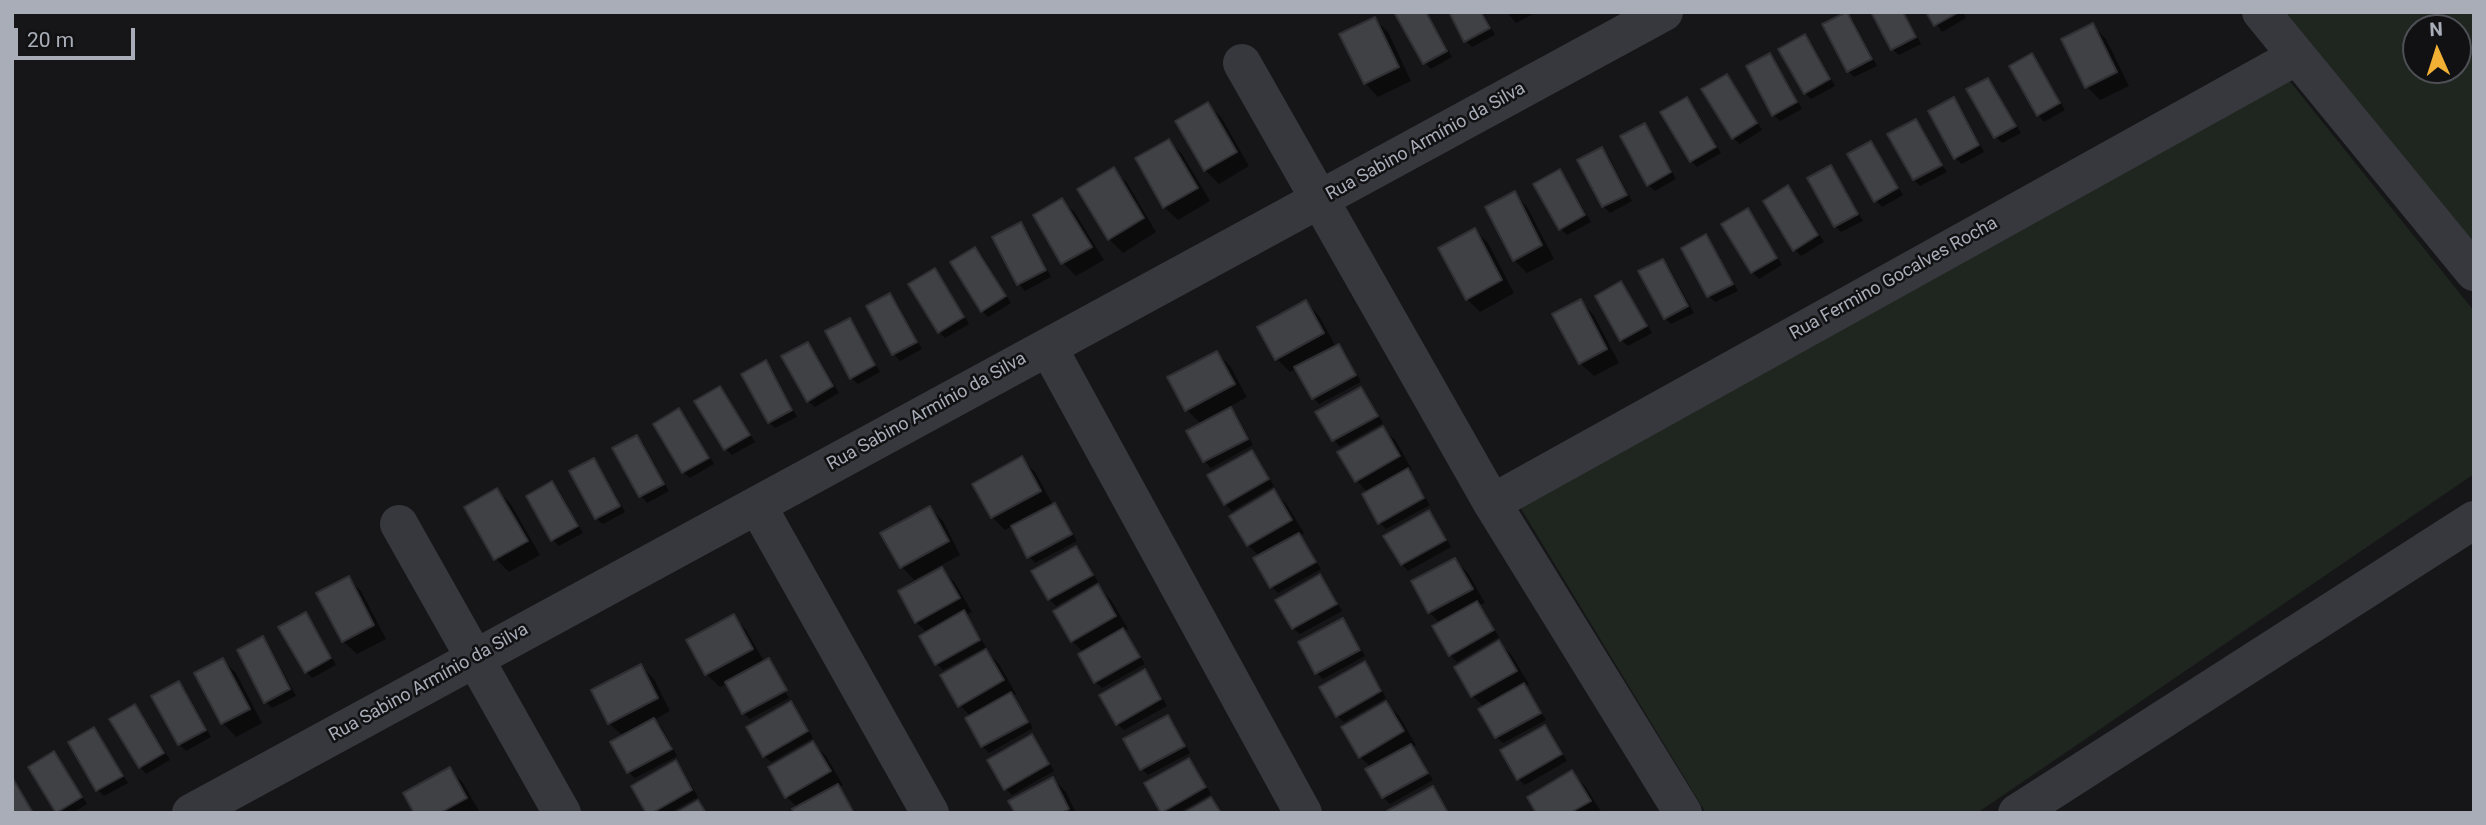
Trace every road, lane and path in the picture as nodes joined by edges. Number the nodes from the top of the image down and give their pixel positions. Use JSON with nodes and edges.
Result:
{"nodes":[{"id":1,"x":1664,"y":12,"type":"edge"},
{"id":2,"x":2261,"y":12,"type":"edge"},
{"id":3,"x":2297,"y":56,"type":"junction"},
{"id":4,"x":1242,"y":63,"type":"dead end"},
{"id":5,"x":1320,"y":199,"type":"junction"},
{"id":6,"x":2474,"y":272,"type":"edge"},
{"id":7,"x":1048,"y":347,"type":"junction"},
{"id":8,"x":1492,"y":502,"type":"junction"},
{"id":9,"x":757,"y":505,"type":"junction"},
{"id":10,"x":2474,"y":520,"type":"edge"},
{"id":11,"x":399,"y":524,"type":"dead end"},
{"id":12,"x":474,"y":659,"type":"junction"},
{"id":13,"x":195,"y":812,"type":"edge"},
{"id":14,"x":562,"y":813,"type":"edge"},
{"id":15,"x":930,"y":813,"type":"edge"},
{"id":16,"x":1303,"y":813,"type":"edge"},
{"id":17,"x":1683,"y":813,"type":"edge"},
{"id":18,"x":2017,"y":813,"type":"edge"}],
"edges":[{"from":1,"to":5,"type":"street","name":"Rua Sabino Armínio da Silva"},
{"from":2,"to":3,"type":"street"},
{"from":3,"to":6,"type":"street"},
{"from":3,"to":8,"type":"street","name":"Rua Fermino Gocalves Rocha"},
{"from":4,"to":5,"type":"street"},
{"from":5,"to":7,"type":"street","name":"Rua Sabino Armínio da Silva"},
{"from":5,"to":8,"type":"street"},
{"from":7,"to":9,"type":"street","name":"Rua Sabino Armínio da Silva"},
{"from":7,"to":16,"type":"street"},
{"from":8,"to":17,"type":"street"},
{"from":9,"to":12,"type":"street","name":"Rua Sabino Armínio da Silva"},
{"from":9,"to":15,"type":"street"},
{"from":10,"to":18,"type":"street"},
{"from":11,"to":12,"type":"street"},
{"from":12,"to":13,"type":"street","name":"Rua Sabino Armínio da Silva"},
{"from":12,"to":14,"type":"street"}]}
